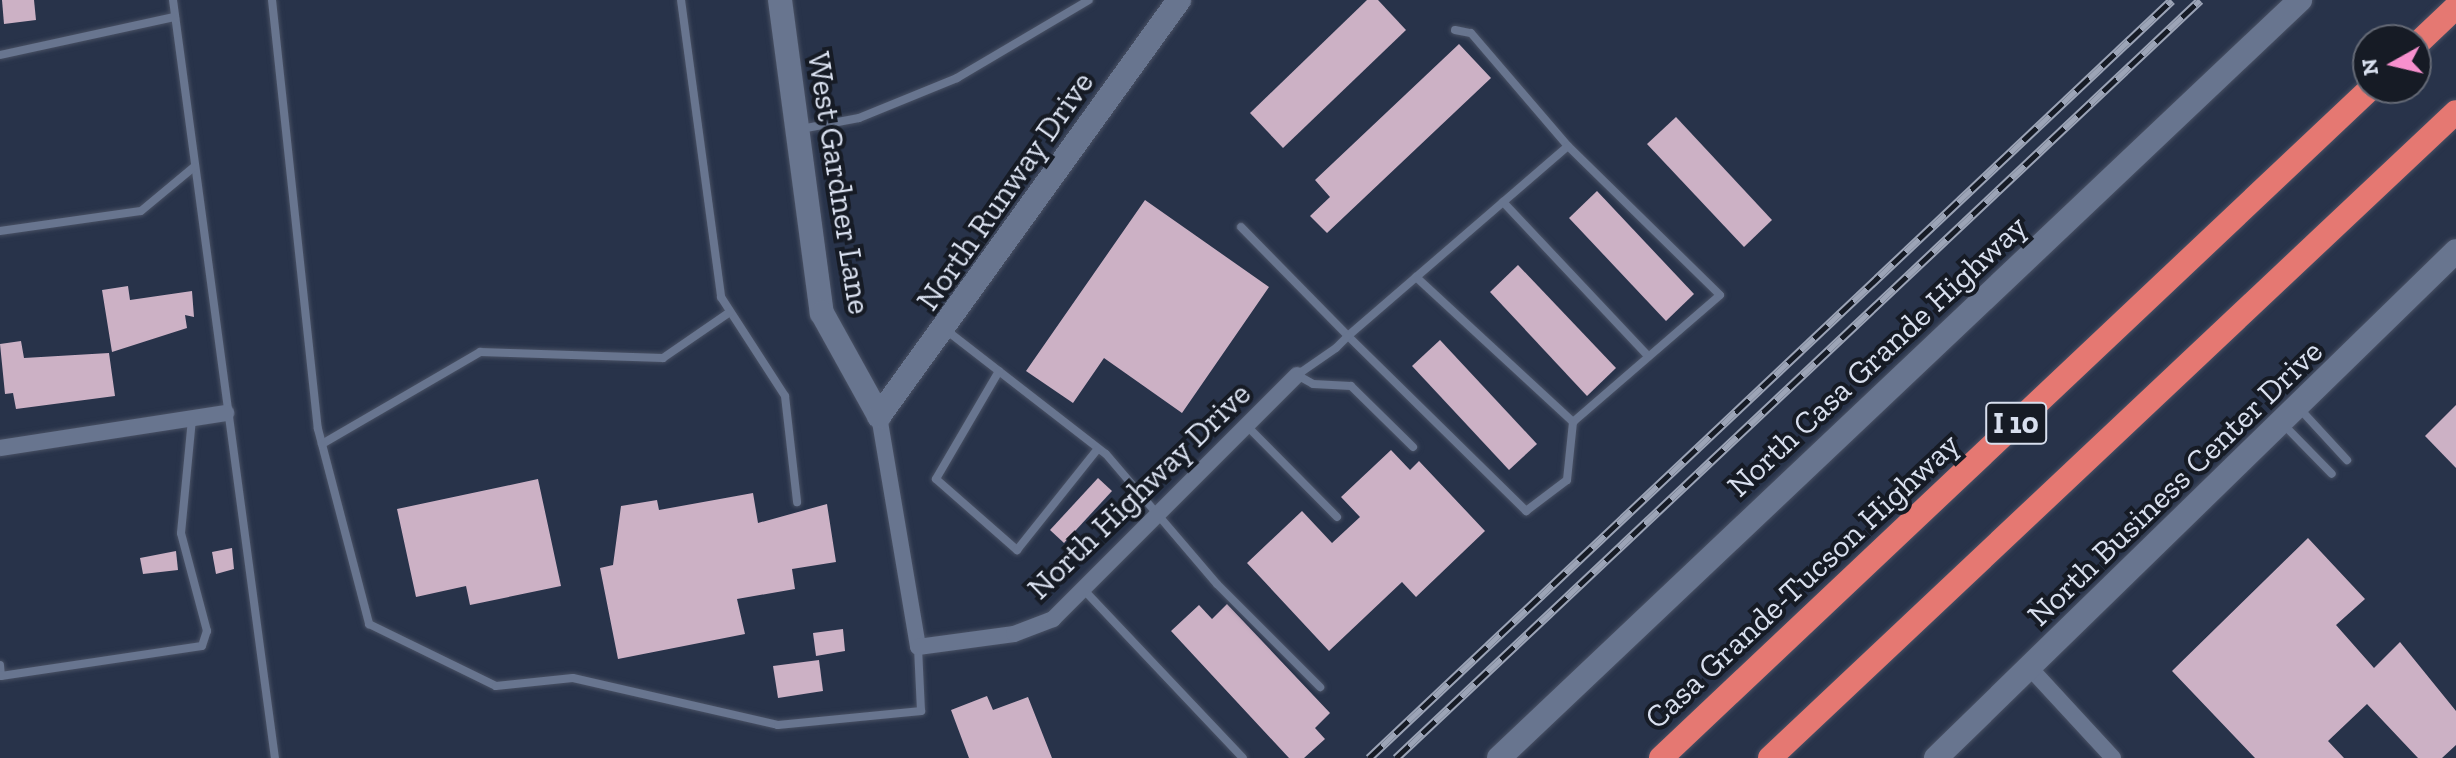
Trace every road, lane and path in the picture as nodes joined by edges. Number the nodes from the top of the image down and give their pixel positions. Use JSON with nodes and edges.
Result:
{"nodes":[{"id":1,"x":173,"y":0,"type":"edge"},
{"id":2,"x":272,"y":0,"type":"edge"},
{"id":3,"x":681,"y":0,"type":"edge"},
{"id":4,"x":780,"y":0,"type":"edge"},
{"id":5,"x":1089,"y":0,"type":"edge"},
{"id":6,"x":1179,"y":0,"type":"edge"},
{"id":7,"x":2300,"y":0,"type":"edge"},
{"id":8,"x":2456,"y":7,"type":"edge"},
{"id":9,"x":175,"y":17,"type":"junction"},
{"id":10,"x":1455,"y":30,"type":"dead end"},
{"id":11,"x":2432,"y":30,"type":"edge"},
{"id":12,"x":0,"y":55,"type":"edge"},
{"id":13,"x":2354,"y":104,"type":"edge"},
{"id":14,"x":2456,"y":112,"type":"edge"},
{"id":15,"x":799,"y":129,"type":"junction"},
{"id":16,"x":1568,"y":146,"type":"junction"},
{"id":17,"x":194,"y":167,"type":"junction"},
{"id":18,"x":1503,"y":202,"type":"junction"},
{"id":19,"x":1241,"y":227,"type":"dead end"},
{"id":20,"x":0,"y":231,"type":"edge"},
{"id":21,"x":2456,"y":251,"type":"edge"},
{"id":22,"x":1416,"y":277,"type":"junction"},
{"id":23,"x":730,"y":312,"type":"junction"},
{"id":24,"x":946,"y":330,"type":"junction"},
{"id":25,"x":1348,"y":336,"type":"junction"},
{"id":26,"x":1648,"y":356,"type":"junction"},
{"id":27,"x":999,"y":371,"type":"junction"},
{"id":28,"x":1297,"y":375,"type":"junction"},
{"id":29,"x":226,"y":413,"type":"junction"},
{"id":30,"x":2290,"y":415,"type":"junction"},
{"id":31,"x":879,"y":416,"type":"junction"},
{"id":32,"x":192,"y":418,"type":"junction"},
{"id":33,"x":1573,"y":422,"type":"junction"},
{"id":34,"x":1247,"y":426,"type":"junction"},
{"id":35,"x":322,"y":444,"type":"junction"},
{"id":36,"x":1413,"y":447,"type":"dead end"},
{"id":37,"x":0,"y":448,"type":"edge"},
{"id":38,"x":1096,"y":451,"type":"junction"},
{"id":39,"x":2347,"y":460,"type":"dead end"},
{"id":40,"x":2332,"y":474,"type":"dead end"},
{"id":41,"x":797,"y":502,"type":"dead end"},
{"id":42,"x":1157,"y":517,"type":"junction"},
{"id":43,"x":1337,"y":517,"type":"dead end"},
{"id":44,"x":1084,"y":590,"type":"junction"},
{"id":45,"x":918,"y":647,"type":"junction"},
{"id":46,"x":0,"y":665,"type":"edge"},
{"id":47,"x":2031,"y":669,"type":"junction"},
{"id":48,"x":1320,"y":687,"type":"dead end"},
{"id":49,"x":275,"y":758,"type":"edge"},
{"id":50,"x":1243,"y":758,"type":"edge"},
{"id":51,"x":1499,"y":758,"type":"edge"},
{"id":52,"x":1661,"y":758,"type":"edge"},
{"id":53,"x":1770,"y":758,"type":"edge"},
{"id":54,"x":1936,"y":758,"type":"edge"},
{"id":55,"x":2113,"y":758,"type":"edge"}],
"edges":[{"from":1,"to":9,"type":"lane"},
{"from":2,"to":35,"type":"lane"},
{"from":3,"to":23,"type":"lane"},
{"from":4,"to":15,"type":"main road","name":"West Gardner Lane"},
{"from":5,"to":15,"type":"lane"},
{"from":6,"to":24,"type":"main road","name":"North Runway Drive"},
{"from":7,"to":51,"type":"main road","name":"North Casa Grande Highway"},
{"from":8,"to":11,"type":"highway"},
{"from":9,"to":12,"type":"lane"},
{"from":9,"to":17,"type":"lane"},
{"from":10,"to":16,"type":"lane"},
{"from":13,"to":52,"type":"highway","name":"Casa Grande-Tucson Highway","number":"I 10"},
{"from":14,"to":53,"type":"highway","number":"I 10"},
{"from":15,"to":31,"type":"main road","name":"West Gardner Lane"},
{"from":16,"to":18,"type":"lane"},
{"from":16,"to":26,"type":"lane"},
{"from":17,"to":20,"type":"lane"},
{"from":17,"to":29,"type":"lane"},
{"from":18,"to":22,"type":"lane"},
{"from":18,"to":26,"type":"lane"},
{"from":19,"to":25,"type":"lane"},
{"from":21,"to":30,"type":"main road","name":"North Business Center Drive"},
{"from":22,"to":25,"type":"lane"},
{"from":22,"to":33,"type":"lane"},
{"from":23,"to":35,"type":"lane"},
{"from":23,"to":41,"type":"lane"},
{"from":24,"to":27,"type":"lane"},
{"from":24,"to":31,"type":"main road","name":"North Runway Drive"},
{"from":25,"to":28,"type":"lane"},
{"from":25,"to":33,"type":"lane"},
{"from":26,"to":33,"type":"lane"},
{"from":27,"to":38,"type":"lane"},
{"from":27,"to":38,"type":"lane"},
{"from":28,"to":34,"type":"street","name":"North Highway Drive"},
{"from":28,"to":36,"type":"lane"},
{"from":29,"to":32,"type":"street"},
{"from":29,"to":49,"type":"lane"},
{"from":30,"to":39,"type":"lane"},
{"from":30,"to":40,"type":"lane"},
{"from":30,"to":47,"type":"main road","name":"North Business Center Drive"},
{"from":31,"to":45,"type":"street","name":"West Gardner Lane"},
{"from":32,"to":37,"type":"street"},
{"from":32,"to":46,"type":"lane"},
{"from":34,"to":42,"type":"street","name":"North Highway Drive"},
{"from":34,"to":43,"type":"lane"},
{"from":35,"to":45,"type":"lane"},
{"from":38,"to":42,"type":"lane"},
{"from":42,"to":44,"type":"street","name":"North Highway Drive"},
{"from":42,"to":48,"type":"lane"},
{"from":44,"to":45,"type":"street","name":"North Highway Drive"},
{"from":44,"to":50,"type":"lane"},
{"from":47,"to":54,"type":"main road","name":"North Business Center Drive"},
{"from":47,"to":55,"type":"street"}]}
